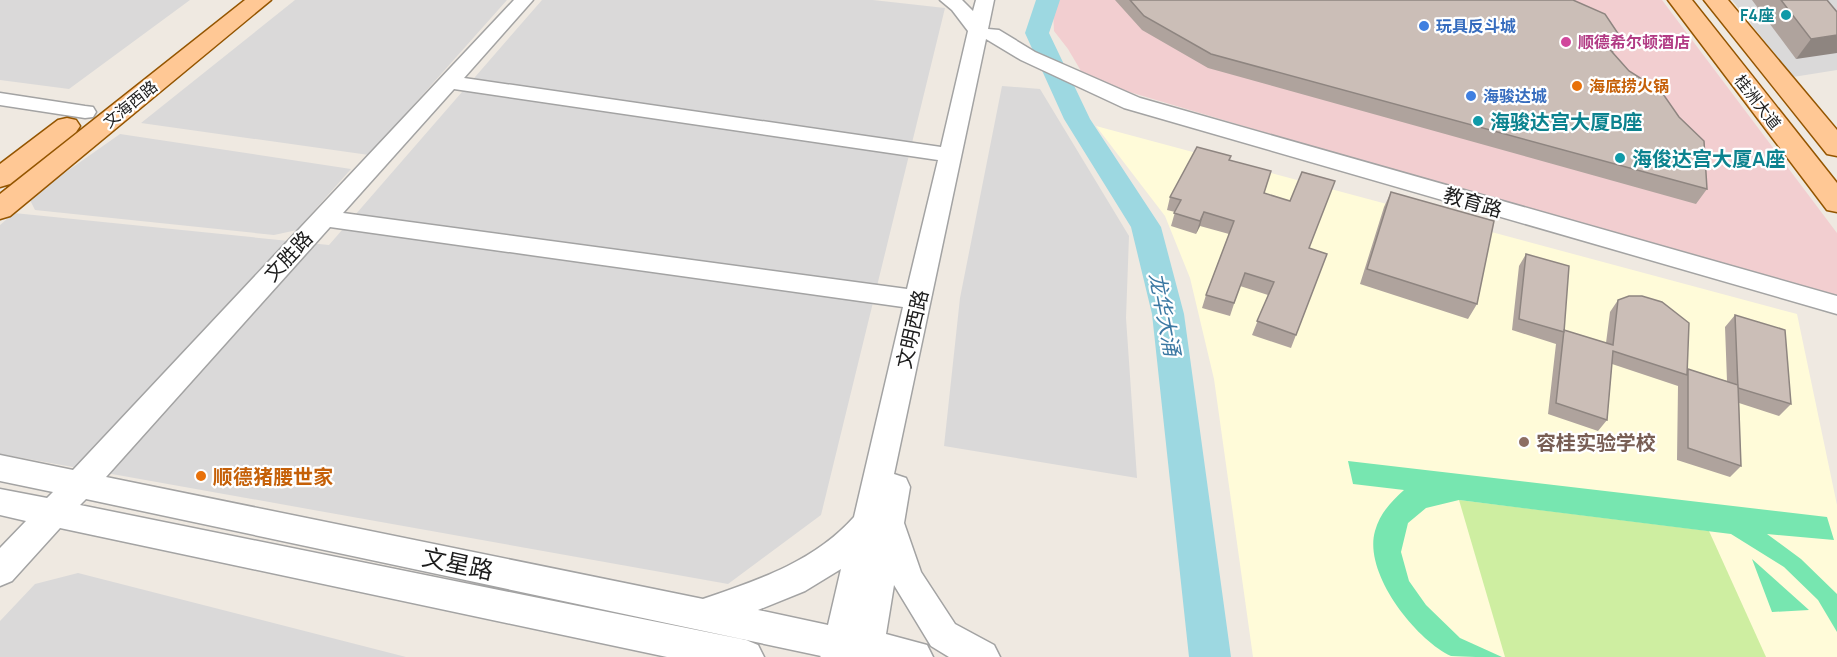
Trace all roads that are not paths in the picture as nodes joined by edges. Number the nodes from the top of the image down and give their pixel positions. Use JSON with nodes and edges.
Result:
{"nodes":[{"id":1,"x":229,"y":0,"type":"edge"},
{"id":2,"x":259,"y":0,"type":"edge"},
{"id":3,"x":524,"y":0,"type":"edge"},
{"id":4,"x":949,"y":0,"type":"edge"},
{"id":5,"x":985,"y":0,"type":"edge"},
{"id":6,"x":1000,"y":0,"type":"edge"},
{"id":7,"x":1680,"y":0,"type":"edge"},
{"id":8,"x":1716,"y":0,"type":"edge"},
{"id":9,"x":985,"y":32,"type":"junction"},
{"id":10,"x":448,"y":82,"type":"junction"},
{"id":11,"x":0,"y":99,"type":"edge"},
{"id":12,"x":85,"y":112,"type":"junction"},
{"id":13,"x":1837,"y":148,"type":"edge"},
{"id":14,"x":951,"y":155,"type":"junction"},
{"id":15,"x":0,"y":178,"type":"edge"},
{"id":16,"x":1837,"y":203,"type":"edge"},
{"id":17,"x":0,"y":209,"type":"edge"},
{"id":18,"x":324,"y":218,"type":"junction"},
{"id":19,"x":919,"y":300,"type":"junction"},
{"id":20,"x":1837,"y":305,"type":"edge"},
{"id":21,"x":0,"y":468,"type":"edge"},
{"id":22,"x":80,"y":484,"type":"junction"},
{"id":23,"x":0,"y":502,"type":"edge"},
{"id":24,"x":53,"y":513,"type":"junction"},
{"id":25,"x":878,"y":521,"type":"junction"},
{"id":26,"x":0,"y":571,"type":"edge"},
{"id":27,"x":704,"y":615,"type":"junction"},
{"id":28,"x":852,"y":651,"type":"edge"},
{"id":29,"x":700,"y":652,"type":"edge"},
{"id":30,"x":746,"y":657,"type":"edge"},
{"id":31,"x":915,"y":657,"type":"edge"},
{"id":32,"x":982,"y":657,"type":"edge"}],
"edges":[{"from":1,"to":12,"type":"main road","name":"文海西路"},
{"from":2,"to":17,"type":"main road","name":"文海西路"},
{"from":3,"to":10,"type":"street","name":"文胜路"},
{"from":4,"to":9,"type":"street"},
{"from":5,"to":9,"type":"street","name":"文明西路"},
{"from":6,"to":9,"type":"street","name":"文明西路"},
{"from":7,"to":16,"type":"main road","name":"桂洲大道"},
{"from":8,"to":13,"type":"main road","name":"桂洲大道"},
{"from":9,"to":14,"type":"street","name":"文明西路"},
{"from":9,"to":20,"type":"street","name":"教育路"},
{"from":9,"to":25,"type":"street","name":"文明西路"},
{"from":10,"to":14,"type":"street"},
{"from":10,"to":18,"type":"street","name":"文胜路"},
{"from":11,"to":12,"type":"street"},
{"from":12,"to":15,"type":"main road","name":"文海西路"},
{"from":14,"to":19,"type":"street","name":"文明西路"},
{"from":18,"to":19,"type":"street"},
{"from":18,"to":22,"type":"street","name":"文胜路"},
{"from":19,"to":25,"type":"street","name":"文明西路"},
{"from":21,"to":22,"type":"street","name":"文星路"},
{"from":22,"to":24,"type":"street","name":"文胜路"},
{"from":22,"to":27,"type":"street","name":"文星路"},
{"from":23,"to":24,"type":"street","name":"文星路"},
{"from":24,"to":26,"type":"street","name":"文胜路"},
{"from":24,"to":29,"type":"street","name":"文星路"},
{"from":25,"to":27,"type":"street"},
{"from":25,"to":28,"type":"street","name":"文明西路"},
{"from":25,"to":32,"type":"street"},
{"from":27,"to":28,"type":"street","name":"文星路"},
{"from":28,"to":31,"type":"street","name":"文星路"},
{"from":29,"to":30,"type":"street","name":"文星路"}]}
